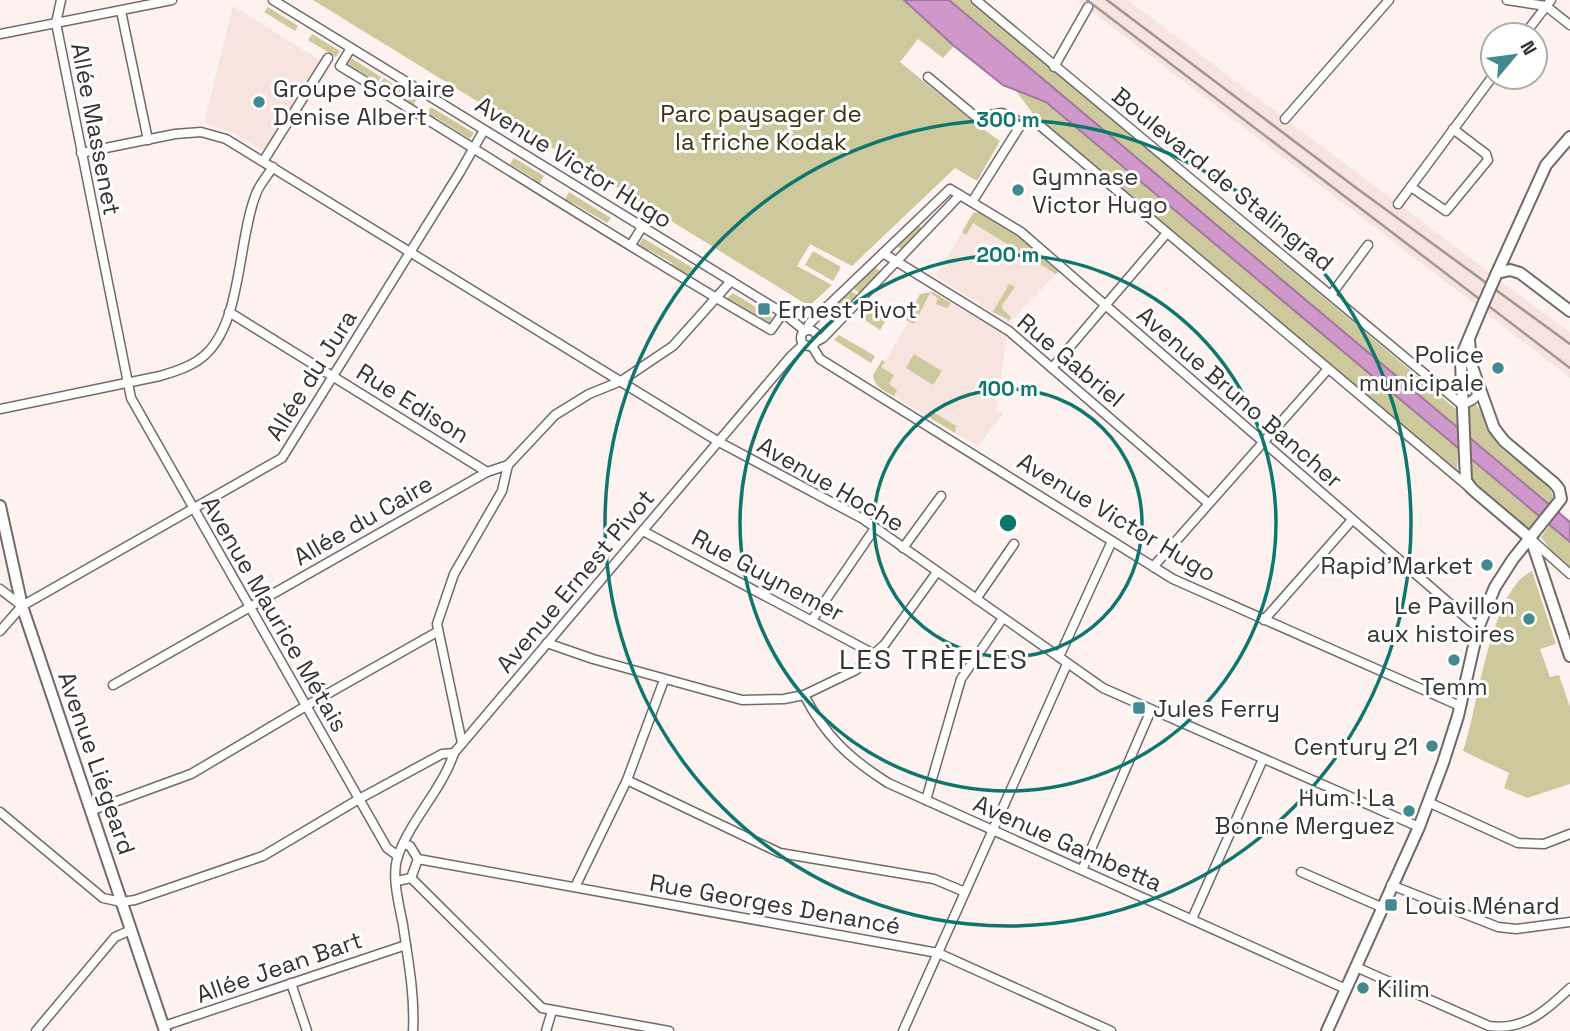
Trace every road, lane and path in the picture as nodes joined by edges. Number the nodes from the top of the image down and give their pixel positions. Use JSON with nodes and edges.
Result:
{"nodes":[{"id":1,"x":61,"y":0,"type":"edge"},
{"id":2,"x":172,"y":0,"type":"edge"},
{"id":3,"x":273,"y":0,"type":"edge"},
{"id":4,"x":976,"y":0,"type":"edge"},
{"id":5,"x":1389,"y":0,"type":"edge"},
{"id":6,"x":1507,"y":0,"type":"edge"},
{"id":7,"x":1548,"y":3,"type":"edge"},
{"id":8,"x":1088,"y":7,"type":"dead end"},
{"id":9,"x":121,"y":10,"type":"junction"},
{"id":10,"x":1534,"y":21,"type":"edge"},
{"id":11,"x":56,"y":23,"type":"junction"},
{"id":12,"x":1570,"y":25,"type":"edge"},
{"id":13,"x":0,"y":34,"type":"edge"},
{"id":14,"x":351,"y":48,"type":"junction"},
{"id":15,"x":328,"y":58,"type":"dead end"},
{"id":16,"x":1054,"y":67,"type":"junction"},
{"id":17,"x":928,"y":77,"type":"dead end"},
{"id":18,"x":1482,"y":91,"type":"edge"},
{"id":19,"x":1285,"y":119,"type":"dead end"},
{"id":20,"x":1022,"y":123,"type":"junction"},
{"id":21,"x":1453,"y":129,"type":"junction"},
{"id":22,"x":484,"y":130,"type":"junction"},
{"id":23,"x":1570,"y":137,"type":"edge"},
{"id":24,"x":148,"y":140,"type":"junction"},
{"id":25,"x":474,"y":147,"type":"junction"},
{"id":26,"x":81,"y":153,"type":"junction"},
{"id":27,"x":264,"y":160,"type":"junction"},
{"id":28,"x":273,"y":167,"type":"junction"},
{"id":29,"x":1411,"y":187,"type":"junction"},
{"id":30,"x":960,"y":195,"type":"junction"},
{"id":31,"x":972,"y":202,"type":"junction"},
{"id":32,"x":1398,"y":204,"type":"dead end"},
{"id":33,"x":642,"y":227,"type":"junction"},
{"id":34,"x":1167,"y":233,"type":"junction"},
{"id":35,"x":631,"y":245,"type":"junction"},
{"id":36,"x":1368,"y":245,"type":"dead end"},
{"id":37,"x":411,"y":251,"type":"junction"},
{"id":38,"x":883,"y":253,"type":"junction"},
{"id":39,"x":896,"y":261,"type":"junction"},
{"id":40,"x":1497,"y":274,"type":"junction"},
{"id":41,"x":731,"y":281,"type":"junction"},
{"id":42,"x":1331,"y":295,"type":"junction"},
{"id":43,"x":716,"y":298,"type":"junction"},
{"id":44,"x":1105,"y":305,"type":"junction"},
{"id":45,"x":1570,"y":311,"type":"edge"},
{"id":46,"x":229,"y":312,"type":"junction"},
{"id":47,"x":783,"y":313,"type":"junction"},
{"id":48,"x":806,"y":331,"type":"junction"},
{"id":49,"x":1469,"y":340,"type":"junction"},
{"id":50,"x":811,"y":344,"type":"junction"},
{"id":51,"x":1052,"y":368,"type":"junction"},
{"id":52,"x":1328,"y":369,"type":"junction"},
{"id":53,"x":333,"y":376,"type":"junction"},
{"id":54,"x":621,"y":381,"type":"junction"},
{"id":55,"x":128,"y":384,"type":"junction"},
{"id":56,"x":1460,"y":387,"type":"junction"},
{"id":57,"x":1444,"y":389,"type":"junction"},
{"id":58,"x":1481,"y":394,"type":"junction"},
{"id":59,"x":1461,"y":404,"type":"junction"},
{"id":60,"x":0,"y":409,"type":"edge"},
{"id":61,"x":719,"y":442,"type":"junction"},
{"id":62,"x":1264,"y":443,"type":"junction"},
{"id":63,"x":508,"y":466,"type":"junction"},
{"id":64,"x":487,"y":472,"type":"junction"},
{"id":65,"x":1472,"y":489,"type":"junction"},
{"id":66,"x":941,"y":496,"type":"dead end"},
{"id":67,"x":1563,"y":497,"type":"edge"},
{"id":68,"x":1208,"y":503,"type":"junction"},
{"id":69,"x":0,"y":506,"type":"edge"},
{"id":70,"x":193,"y":508,"type":"junction"},
{"id":71,"x":1352,"y":520,"type":"junction"},
{"id":72,"x":875,"y":528,"type":"junction"},
{"id":73,"x":643,"y":531,"type":"junction"},
{"id":74,"x":1531,"y":539,"type":"junction"},
{"id":75,"x":1112,"y":541,"type":"junction"},
{"id":76,"x":1014,"y":544,"type":"dead end"},
{"id":77,"x":903,"y":548,"type":"junction"},
{"id":78,"x":1153,"y":567,"type":"junction"},
{"id":79,"x":937,"y":572,"type":"junction"},
{"id":80,"x":1570,"y":575,"type":"edge"},
{"id":81,"x":0,"y":589,"type":"edge"},
{"id":82,"x":976,"y":599,"type":"junction"},
{"id":83,"x":22,"y":606,"type":"junction"},
{"id":84,"x":249,"y":607,"type":"junction"},
{"id":85,"x":1003,"y":618,"type":"junction"},
{"id":86,"x":812,"y":620,"type":"junction"},
{"id":87,"x":1264,"y":620,"type":"junction"},
{"id":88,"x":1478,"y":628,"type":"junction"},
{"id":89,"x":0,"y":631,"type":"edge"},
{"id":90,"x":437,"y":632,"type":"junction"},
{"id":91,"x":547,"y":643,"type":"junction"},
{"id":92,"x":874,"y":654,"type":"junction"},
{"id":93,"x":1570,"y":656,"type":"edge"},
{"id":94,"x":1059,"y":657,"type":"junction"},
{"id":95,"x":1067,"y":664,"type":"junction"},
{"id":96,"x":664,"y":680,"type":"junction"},
{"id":97,"x":113,"y":685,"type":"dead end"},
{"id":98,"x":804,"y":695,"type":"junction"},
{"id":99,"x":306,"y":706,"type":"junction"},
{"id":100,"x":1460,"y":706,"type":"junction"},
{"id":101,"x":1151,"y":710,"type":"junction"},
{"id":102,"x":462,"y":743,"type":"junction"},
{"id":103,"x":454,"y":752,"type":"junction"},
{"id":104,"x":1263,"y":759,"type":"junction"},
{"id":105,"x":627,"y":780,"type":"junction"},
{"id":106,"x":359,"y":799,"type":"junction"},
{"id":107,"x":926,"y":800,"type":"junction"},
{"id":108,"x":1428,"y":802,"type":"junction"},
{"id":109,"x":90,"y":811,"type":"junction"},
{"id":110,"x":0,"y":812,"type":"edge"},
{"id":111,"x":1419,"y":827,"type":"junction"},
{"id":112,"x":992,"y":831,"type":"junction"},
{"id":113,"x":1570,"y":834,"type":"edge"},
{"id":114,"x":404,"y":844,"type":"junction"},
{"id":115,"x":398,"y":856,"type":"junction"},
{"id":116,"x":418,"y":859,"type":"junction"},
{"id":117,"x":1082,"y":870,"type":"junction"},
{"id":118,"x":1301,"y":872,"type":"dead end"},
{"id":119,"x":411,"y":878,"type":"junction"},
{"id":120,"x":397,"y":881,"type":"junction"},
{"id":121,"x":1391,"y":885,"type":"junction"},
{"id":122,"x":575,"y":887,"type":"junction"},
{"id":123,"x":965,"y":892,"type":"junction"},
{"id":124,"x":121,"y":902,"type":"junction"},
{"id":125,"x":1381,"y":907,"type":"junction"},
{"id":126,"x":1192,"y":919,"type":"junction"},
{"id":127,"x":1570,"y":922,"type":"edge"},
{"id":128,"x":131,"y":930,"type":"junction"},
{"id":129,"x":406,"y":945,"type":"junction"},
{"id":130,"x":938,"y":953,"type":"junction"},
{"id":131,"x":1356,"y":967,"type":"junction"},
{"id":132,"x":291,"y":983,"type":"junction"},
{"id":133,"x":1570,"y":988,"type":"edge"},
{"id":134,"x":1346,"y":989,"type":"junction"},
{"id":135,"x":552,"y":1011,"type":"junction"},
{"id":136,"x":636,"y":1028,"type":"edge"},
{"id":137,"x":164,"y":1029,"type":"edge"},
{"id":138,"x":36,"y":1031,"type":"edge"},
{"id":139,"x":307,"y":1031,"type":"edge"},
{"id":140,"x":413,"y":1031,"type":"edge"},
{"id":141,"x":546,"y":1031,"type":"edge"},
{"id":142,"x":669,"y":1031,"type":"edge"},
{"id":143,"x":903,"y":1031,"type":"edge"},
{"id":144,"x":1111,"y":1031,"type":"edge"},
{"id":145,"x":1327,"y":1031,"type":"edge"}],
"edges":[{"from":1,"to":11,"type":"street"},
{"from":2,"to":9,"type":"street"},
{"from":3,"to":14,"type":"street","name":"Avenue Victor Hugo"},
{"from":4,"to":16,"type":"street","name":"Boulevard de Stalingrad"},
{"from":5,"to":19,"type":"street"},
{"from":6,"to":7,"type":"street"},
{"from":7,"to":10,"type":"street"},
{"from":7,"to":12,"type":"street"},
{"from":8,"to":16,"type":"street"},
{"from":9,"to":11,"type":"street"},
{"from":9,"to":24,"type":"street"},
{"from":11,"to":13,"type":"street"},
{"from":11,"to":26,"type":"street","name":"Allée Massenet"},
{"from":14,"to":22,"type":"street","name":"Avenue Victor Hugo"},
{"from":14,"to":25,"type":"street","name":"Avenue Victor Hugo"},
{"from":15,"to":27,"type":"street"},
{"from":16,"to":42,"type":"street","name":"Boulevard de Stalingrad"},
{"from":17,"to":20,"type":"street"},
{"from":18,"to":21,"type":"street"},
{"from":20,"to":31,"type":"street"},
{"from":20,"to":34,"type":"street"},
{"from":21,"to":29,"type":"street"},
{"from":21,"to":29,"type":"street"},
{"from":22,"to":25,"type":"street","name":"Allée du Jura"},
{"from":22,"to":33,"type":"street","name":"Avenue Victor Hugo"},
{"from":23,"to":40,"type":"street"},
{"from":24,"to":26,"type":"street","name":"Avenue Hoche"},
{"from":24,"to":27,"type":"street","name":"Avenue Hoche"},
{"from":25,"to":35,"type":"street","name":"Avenue Victor Hugo"},
{"from":25,"to":37,"type":"street","name":"Allée du Jura"},
{"from":26,"to":55,"type":"street","name":"Allée Massenet"},
{"from":27,"to":28,"type":"street","name":"Avenue Hoche"},
{"from":28,"to":37,"type":"street","name":"Avenue Hoche"},
{"from":28,"to":46,"type":"street"},
{"from":29,"to":32,"type":"street"},
{"from":30,"to":31,"type":"street","name":"Avenue Bruno Bancher"},
{"from":30,"to":38,"type":"street"},
{"from":30,"to":39,"type":"street","name":"Avenue Ernest Pivot"},
{"from":31,"to":44,"type":"street","name":"Avenue Bruno Bancher"},
{"from":33,"to":35,"type":"street"},
{"from":33,"to":41,"type":"street","name":"Avenue Victor Hugo"},
{"from":34,"to":44,"type":"street"},
{"from":34,"to":52,"type":"street"},
{"from":35,"to":43,"type":"street","name":"Avenue Victor Hugo"},
{"from":36,"to":42,"type":"street"},
{"from":37,"to":53,"type":"street","name":"Allée du Jura"},
{"from":37,"to":54,"type":"street","name":"Avenue Hoche"},
{"from":38,"to":39,"type":"street","name":"Rue Gabriel"},
{"from":38,"to":48,"type":"street"},
{"from":39,"to":50,"type":"street","name":"Avenue Ernest Pivot"},
{"from":39,"to":51,"type":"street","name":"Rue Gabriel"},
{"from":40,"to":45,"type":"street"},
{"from":40,"to":49,"type":"street","bridge":true},
{"from":41,"to":43,"type":"street"},
{"from":41,"to":47,"type":"street","name":"Avenue Victor Hugo"},
{"from":42,"to":57,"type":"street","name":"Boulevard de Stalingrad"},
{"from":43,"to":47,"type":"street","name":"Avenue Victor Hugo"},
{"from":43,"to":54,"type":"street"},
{"from":44,"to":51,"type":"street"},
{"from":44,"to":62,"type":"street","name":"Avenue Bruno Bancher"},
{"from":46,"to":53,"type":"street","name":"Rue Edison"},
{"from":46,"to":55,"type":"street"},
{"from":47,"to":48,"type":"street","name":"Avenue Victor Hugo"},
{"from":48,"to":50,"type":"street","name":"Avenue Victor Hugo"},
{"from":48,"to":50,"type":"street"},
{"from":49,"to":56,"type":"street"},
{"from":49,"to":58,"type":"street"},
{"from":50,"to":61,"type":"street","name":"Avenue Ernest Pivot"},
{"from":50,"to":75,"type":"street","name":"Avenue Victor Hugo"},
{"from":51,"to":68,"type":"street","name":"Rue Gabriel"},
{"from":52,"to":62,"type":"street"},
{"from":52,"to":65,"type":"street"},
{"from":53,"to":64,"type":"street","name":"Rue Edison"},
{"from":53,"to":70,"type":"street","name":"Allée du Jura"},
{"from":54,"to":61,"type":"street","name":"Avenue Hoche"},
{"from":54,"to":63,"type":"street"},
{"from":55,"to":60,"type":"street"},
{"from":55,"to":70,"type":"street","name":"Avenue Maurice Métais"},
{"from":56,"to":57,"type":"street"},
{"from":56,"to":58,"type":"street"},
{"from":56,"to":59,"type":"street"},
{"from":57,"to":59,"type":"street","name":"Boulevard de Stalingrad"},
{"from":58,"to":59,"type":"street"},
{"from":58,"to":67,"type":"street"},
{"from":59,"to":65,"type":"street"},
{"from":61,"to":72,"type":"street","name":"Avenue Hoche"},
{"from":61,"to":73,"type":"street","name":"Avenue Ernest Pivot"},
{"from":62,"to":68,"type":"street"},
{"from":62,"to":71,"type":"street","name":"Avenue Bruno Bancher"},
{"from":63,"to":64,"type":"street","name":"Rue Edison"},
{"from":63,"to":90,"type":"street"},
{"from":64,"to":84,"type":"street","name":"Allée du Caire"},
{"from":65,"to":74,"type":"street"},
{"from":66,"to":77,"type":"street"},
{"from":67,"to":74,"type":"street"},
{"from":68,"to":78,"type":"street"},
{"from":69,"to":83,"type":"street","name":"Avenue Liégeard"},
{"from":70,"to":83,"type":"street","name":"Allée du Jura"},
{"from":70,"to":84,"type":"street","name":"Avenue Maurice Métais"},
{"from":71,"to":87,"type":"street"},
{"from":71,"to":88,"type":"street","name":"Avenue Bruno Bancher"},
{"from":72,"to":77,"type":"street","name":"Avenue Hoche"},
{"from":72,"to":86,"type":"street"},
{"from":73,"to":86,"type":"street","name":"Rue Guynemer"},
{"from":73,"to":91,"type":"street","name":"Avenue Ernest Pivot"},
{"from":74,"to":80,"type":"street"},
{"from":74,"to":88,"type":"street"},
{"from":74,"to":93,"type":"street"},
{"from":75,"to":78,"type":"street","name":"Avenue Victor Hugo"},
{"from":75,"to":94,"type":"street"},
{"from":76,"to":82,"type":"street"},
{"from":77,"to":79,"type":"street","name":"Avenue Hoche"},
{"from":78,"to":87,"type":"street","name":"Avenue Victor Hugo"},
{"from":79,"to":82,"type":"street","name":"Avenue Hoche"},
{"from":79,"to":92,"type":"street"},
{"from":81,"to":83,"type":"street"},
{"from":82,"to":85,"type":"street","name":"Avenue Hoche"},
{"from":83,"to":89,"type":"street","name":"Allée du Jura"},
{"from":83,"to":109,"type":"street","name":"Avenue Liégeard"},
{"from":84,"to":97,"type":"street","name":"Allée du Caire"},
{"from":84,"to":99,"type":"street","name":"Avenue Maurice Métais"},
{"from":85,"to":94,"type":"street","name":"Avenue Hoche"},
{"from":85,"to":107,"type":"street"},
{"from":86,"to":92,"type":"street","name":"Rue Guynemer"},
{"from":87,"to":100,"type":"street","name":"Avenue Victor Hugo"},
{"from":88,"to":100,"type":"street"},
{"from":90,"to":99,"type":"street"},
{"from":90,"to":102,"type":"street"},
{"from":91,"to":96,"type":"street"},
{"from":91,"to":102,"type":"street","name":"Avenue Ernest Pivot"},
{"from":92,"to":98,"type":"street"},
{"from":94,"to":95,"type":"street","name":"Avenue Hoche"},
{"from":95,"to":101,"type":"street","name":"Avenue Hoche"},
{"from":95,"to":112,"type":"street"},
{"from":96,"to":98,"type":"street"},
{"from":96,"to":105,"type":"street"},
{"from":98,"to":107,"type":"street","name":"Avenue Gambetta"},
{"from":99,"to":106,"type":"street","name":"Avenue Maurice Métais"},
{"from":99,"to":109,"type":"street"},
{"from":100,"to":108,"type":"street"},
{"from":101,"to":104,"type":"street","name":"Avenue Hoche"},
{"from":101,"to":117,"type":"street"},
{"from":102,"to":103,"type":"street","name":"Avenue Ernest Pivot"},
{"from":103,"to":106,"type":"street"},
{"from":103,"to":114,"type":"street","name":"Avenue Ernest Pivot"},
{"from":104,"to":111,"type":"street","name":"Avenue Hoche"},
{"from":104,"to":126,"type":"street"},
{"from":105,"to":122,"type":"street"},
{"from":105,"to":123,"type":"street"},
{"from":106,"to":115,"type":"street","name":"Avenue Maurice Métais"},
{"from":106,"to":124,"type":"street"},
{"from":107,"to":112,"type":"street","name":"Avenue Gambetta"},
{"from":108,"to":111,"type":"street"},
{"from":108,"to":113,"type":"street"},
{"from":109,"to":124,"type":"street","name":"Avenue Liégeard"},
{"from":110,"to":124,"type":"street"},
{"from":111,"to":121,"type":"street"},
{"from":112,"to":117,"type":"street","name":"Avenue Gambetta"},
{"from":112,"to":123,"type":"street"},
{"from":114,"to":115,"type":"street","name":"Avenue Ernest Pivot"},
{"from":114,"to":116,"type":"street"},
{"from":115,"to":120,"type":"street"},
{"from":116,"to":119,"type":"street"},
{"from":116,"to":122,"type":"street","name":"Rue Georges Denancé"},
{"from":117,"to":126,"type":"street","name":"Avenue Gambetta"},
{"from":118,"to":125,"type":"street"},
{"from":119,"to":120,"type":"street"},
{"from":119,"to":135,"type":"street"},
{"from":120,"to":129,"type":"street"},
{"from":121,"to":125,"type":"street"},
{"from":121,"to":127,"type":"street"},
{"from":122,"to":130,"type":"street","name":"Rue Georges Denancé"},
{"from":123,"to":130,"type":"street"},
{"from":124,"to":128,"type":"street","name":"Avenue Liégeard"},
{"from":125,"to":131,"type":"street"},
{"from":126,"to":134,"type":"street","name":"Avenue Gambetta"},
{"from":128,"to":137,"type":"street","name":"Avenue Liégeard"},
{"from":128,"to":138,"type":"street"},
{"from":129,"to":132,"type":"street","name":"Allée Jean Bart"},
{"from":129,"to":140,"type":"street"},
{"from":130,"to":143,"type":"street"},
{"from":130,"to":144,"type":"street","name":"Rue Georges Denancé"},
{"from":131,"to":133,"type":"street"},
{"from":131,"to":134,"type":"street"},
{"from":132,"to":137,"type":"street","name":"Allée Jean Bart"},
{"from":132,"to":139,"type":"street"},
{"from":134,"to":145,"type":"street"},
{"from":135,"to":136,"type":"street"},
{"from":135,"to":141,"type":"street"},
{"from":136,"to":142,"type":"street"}]}
